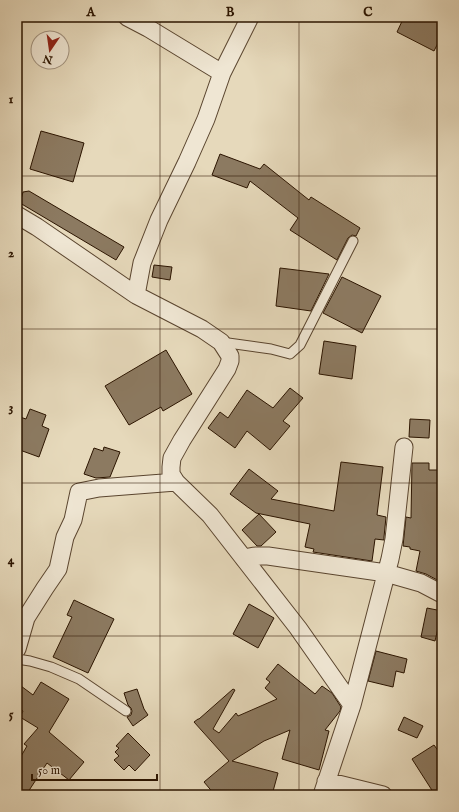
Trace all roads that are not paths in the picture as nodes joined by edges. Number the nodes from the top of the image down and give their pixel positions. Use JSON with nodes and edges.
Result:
{"nodes":[{"id":1,"x":127,"y":17,"type":"edge"},
{"id":2,"x":250,"y":17,"type":"edge"},
{"id":3,"x":222,"y":73,"type":"junction"},
{"id":4,"x":17,"y":215,"type":"edge"},
{"id":5,"x":353,"y":241,"type":"dead end"},
{"id":6,"x":136,"y":295,"type":"junction"},
{"id":7,"x":221,"y":342,"type":"junction"},
{"id":8,"x":404,"y":447,"type":"dead end"},
{"id":9,"x":176,"y":482,"type":"junction"},
{"id":10,"x":244,"y":559,"type":"junction"},
{"id":11,"x":386,"y":573,"type":"junction"},
{"id":12,"x":442,"y":594,"type":"edge"},
{"id":13,"x":17,"y":649,"type":"edge"},
{"id":14,"x":17,"y":659,"type":"edge"},
{"id":15,"x":352,"y":705,"type":"junction"},
{"id":16,"x":126,"y":711,"type":"dead end"},
{"id":17,"x":324,"y":788,"type":"edge"},
{"id":18,"x":383,"y":795,"type":"edge"}],
"edges":[{"from":1,"to":3,"type":"street"},
{"from":2,"to":3,"type":"street"},
{"from":3,"to":6,"type":"street"},
{"from":4,"to":6,"type":"street"},
{"from":5,"to":7,"type":"lane"},
{"from":6,"to":7,"type":"street"},
{"from":7,"to":9,"type":"street"},
{"from":8,"to":11,"type":"street"},
{"from":9,"to":10,"type":"street"},
{"from":9,"to":13,"type":"street"},
{"from":10,"to":11,"type":"street"},
{"from":10,"to":15,"type":"street"},
{"from":11,"to":12,"type":"street"},
{"from":11,"to":15,"type":"street"},
{"from":14,"to":16,"type":"lane"},
{"from":15,"to":17,"type":"street"},
{"from":17,"to":18,"type":"street"}]}
